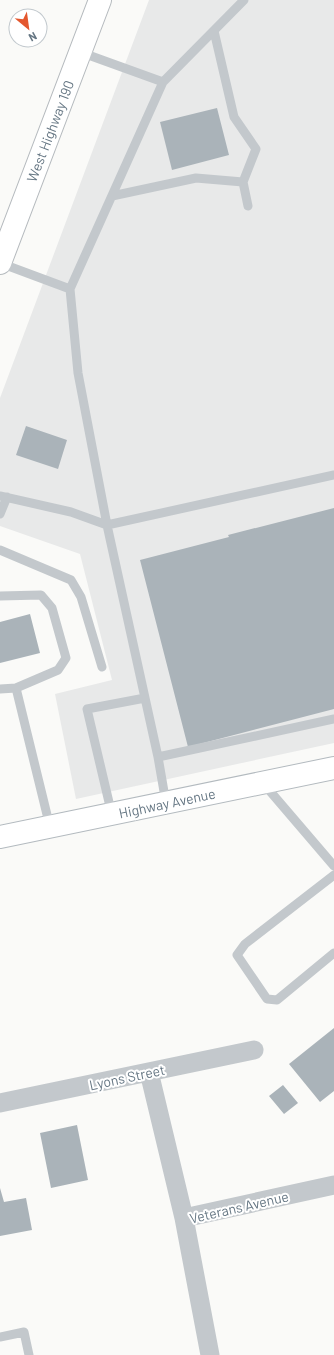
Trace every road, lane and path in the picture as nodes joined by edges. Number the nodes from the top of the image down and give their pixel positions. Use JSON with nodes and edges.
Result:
{"nodes":[{"id":1,"x":100,"y":0,"type":"edge"},
{"id":2,"x":244,"y":0,"type":"edge"},
{"id":3,"x":214,"y":31,"type":"junction"},
{"id":4,"x":80,"y":52,"type":"junction"},
{"id":5,"x":164,"y":82,"type":"junction"},
{"id":6,"x":243,"y":182,"type":"junction"},
{"id":7,"x":112,"y":196,"type":"junction"},
{"id":8,"x":248,"y":206,"type":"dead end"},
{"id":9,"x":0,"y":263,"type":"edge"},
{"id":10,"x":70,"y":289,"type":"junction"},
{"id":11,"x":334,"y":475,"type":"edge"},
{"id":12,"x":3,"y":497,"type":"edge"},
{"id":13,"x":0,"y":514,"type":"edge"},
{"id":14,"x":107,"y":525,"type":"junction"},
{"id":15,"x":0,"y":550,"type":"edge"},
{"id":16,"x":0,"y":596,"type":"edge"},
{"id":17,"x":102,"y":667,"type":"dead end"},
{"id":18,"x":16,"y":688,"type":"junction"},
{"id":19,"x":0,"y":689,"type":"edge"},
{"id":20,"x":145,"y":698,"type":"junction"},
{"id":21,"x":334,"y":719,"type":"edge"},
{"id":22,"x":158,"y":757,"type":"junction"},
{"id":23,"x":334,"y":768,"type":"edge"},
{"id":24,"x":263,"y":783,"type":"junction"},
{"id":25,"x":167,"y":804,"type":"junction"},
{"id":26,"x":112,"y":815,"type":"junction"},
{"id":27,"x":50,"y":828,"type":"junction"},
{"id":28,"x":0,"y":837,"type":"edge"},
{"id":29,"x":334,"y":866,"type":"edge"},
{"id":30,"x":334,"y":875,"type":"edge"},
{"id":31,"x":334,"y":953,"type":"edge"},
{"id":32,"x":254,"y":1050,"type":"dead end"},
{"id":33,"x":149,"y":1072,"type":"junction"},
{"id":34,"x":0,"y":1103,"type":"edge"},
{"id":35,"x":334,"y":1185,"type":"edge"},
{"id":36,"x":184,"y":1218,"type":"junction"},
{"id":37,"x":0,"y":1337,"type":"edge"},
{"id":38,"x":29,"y":1355,"type":"edge"},
{"id":39,"x":210,"y":1355,"type":"edge"}],
"edges":[{"from":1,"to":4,"type":"street","name":"West Highway 190"},
{"from":2,"to":3,"type":"lane"},
{"from":3,"to":5,"type":"lane"},
{"from":3,"to":6,"type":"lane"},
{"from":4,"to":5,"type":"lane"},
{"from":4,"to":9,"type":"street","name":"West Highway 190"},
{"from":5,"to":7,"type":"lane"},
{"from":6,"to":7,"type":"lane"},
{"from":6,"to":8,"type":"lane"},
{"from":7,"to":10,"type":"lane"},
{"from":9,"to":10,"type":"lane"},
{"from":10,"to":14,"type":"lane"},
{"from":11,"to":14,"type":"lane"},
{"from":12,"to":13,"type":"lane"},
{"from":12,"to":14,"type":"lane"},
{"from":14,"to":20,"type":"lane"},
{"from":15,"to":17,"type":"lane"},
{"from":16,"to":18,"type":"lane"},
{"from":18,"to":19,"type":"lane"},
{"from":18,"to":27,"type":"lane"},
{"from":20,"to":22,"type":"lane"},
{"from":20,"to":26,"type":"lane"},
{"from":21,"to":22,"type":"lane"},
{"from":22,"to":25,"type":"lane"},
{"from":23,"to":24,"type":"street","name":"Highway Avenue"},
{"from":24,"to":25,"type":"street","name":"Highway Avenue"},
{"from":24,"to":29,"type":"lane"},
{"from":25,"to":26,"type":"street","name":"Highway Avenue"},
{"from":26,"to":27,"type":"street","name":"Highway Avenue"},
{"from":27,"to":28,"type":"street","name":"Highway Avenue"},
{"from":30,"to":31,"type":"lane"},
{"from":32,"to":33,"type":"street","name":"Lyons Street"},
{"from":33,"to":34,"type":"street","name":"Lyons Street"},
{"from":33,"to":36,"type":"street"},
{"from":35,"to":36,"type":"street","name":"Veterans Avenue"},
{"from":36,"to":39,"type":"street","name":"Veterans Avenue"},
{"from":37,"to":38,"type":"lane"}]}
